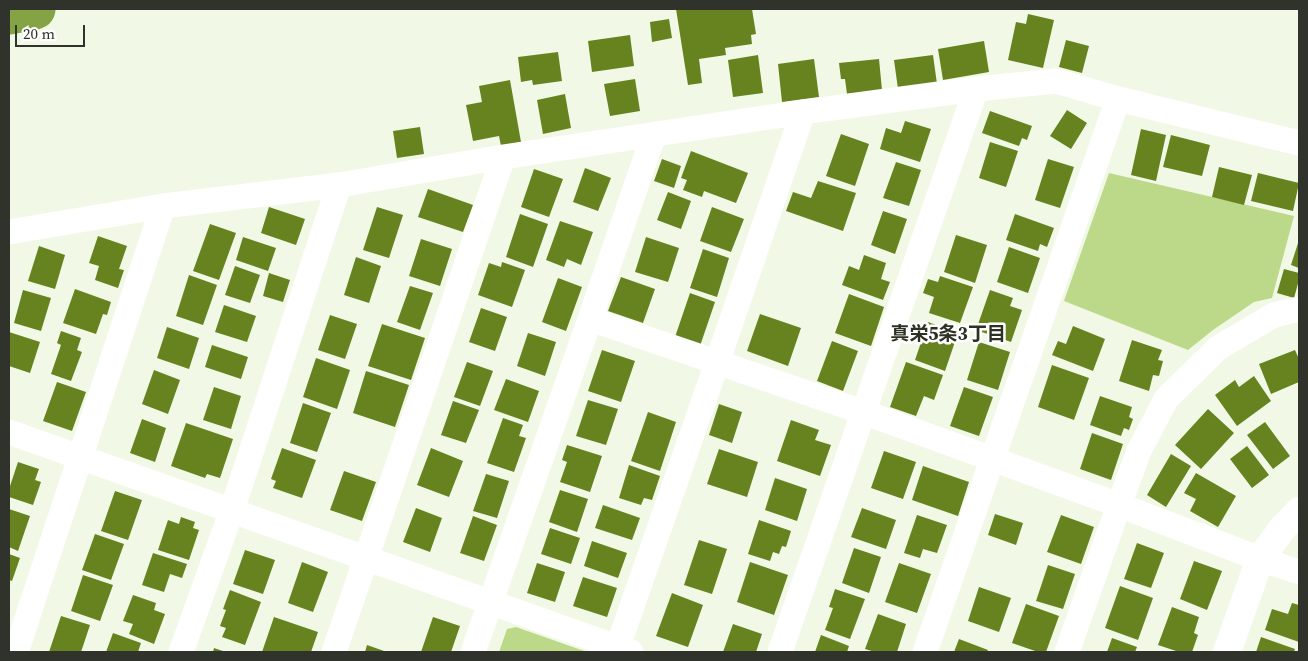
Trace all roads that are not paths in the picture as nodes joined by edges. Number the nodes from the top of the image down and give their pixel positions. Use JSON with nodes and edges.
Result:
{"nodes":[{"id":1,"x":976,"y":89,"type":"junction"},
{"id":2,"x":1118,"y":99,"type":"junction"},
{"id":3,"x":803,"y":112,"type":"junction"},
{"id":4,"x":654,"y":134,"type":"junction"},
{"id":5,"x":1299,"y":143,"type":"edge"},
{"id":6,"x":503,"y":157,"type":"junction"},
{"id":7,"x":339,"y":185,"type":"junction"},
{"id":8,"x":163,"y":206,"type":"junction"},
{"id":9,"x":9,"y":233,"type":"edge"},
{"id":10,"x":1299,"y":309,"type":"edge"},
{"id":11,"x":590,"y":319,"type":"junction"},
{"id":12,"x":717,"y":363,"type":"junction"},
{"id":13,"x":863,"y":412,"type":"junction"},
{"id":14,"x":9,"y":432,"type":"edge"},
{"id":15,"x":80,"y":457,"type":"junction"},
{"id":16,"x":993,"y":460,"type":"junction"},
{"id":17,"x":1119,"y":505,"type":"junction"},
{"id":18,"x":232,"y":510,"type":"junction"},
{"id":19,"x":1299,"y":511,"type":"edge"},
{"id":20,"x":367,"y":558,"type":"junction"},
{"id":21,"x":1260,"y":559,"type":"junction"},
{"id":22,"x":1299,"y":572,"type":"edge"},
{"id":23,"x":490,"y":602,"type":"junction"},
{"id":24,"x":621,"y":651,"type":"edge"},
{"id":25,"x":16,"y":652,"type":"edge"},
{"id":26,"x":181,"y":652,"type":"edge"},
{"id":27,"x":334,"y":652,"type":"edge"},
{"id":28,"x":473,"y":652,"type":"edge"},
{"id":29,"x":780,"y":652,"type":"edge"},
{"id":30,"x":925,"y":652,"type":"edge"},
{"id":31,"x":1068,"y":652,"type":"edge"},
{"id":32,"x":1226,"y":652,"type":"edge"}],
"edges":[{"from":1,"to":2,"type":"street"},
{"from":1,"to":3,"type":"street"},
{"from":1,"to":13,"type":"street"},
{"from":2,"to":5,"type":"street"},
{"from":2,"to":16,"type":"street"},
{"from":3,"to":4,"type":"street"},
{"from":3,"to":12,"type":"street"},
{"from":4,"to":6,"type":"street"},
{"from":4,"to":11,"type":"street"},
{"from":6,"to":7,"type":"street"},
{"from":6,"to":20,"type":"street"},
{"from":7,"to":8,"type":"street"},
{"from":7,"to":18,"type":"street"},
{"from":8,"to":9,"type":"street"},
{"from":8,"to":15,"type":"street"},
{"from":10,"to":17,"type":"street"},
{"from":11,"to":12,"type":"street"},
{"from":11,"to":23,"type":"street"},
{"from":12,"to":13,"type":"street"},
{"from":12,"to":24,"type":"street"},
{"from":13,"to":16,"type":"street"},
{"from":13,"to":29,"type":"street"},
{"from":14,"to":15,"type":"street"},
{"from":15,"to":18,"type":"street"},
{"from":15,"to":25,"type":"street"},
{"from":16,"to":17,"type":"street"},
{"from":16,"to":30,"type":"street"},
{"from":17,"to":21,"type":"street"},
{"from":17,"to":31,"type":"street"},
{"from":18,"to":20,"type":"street"},
{"from":18,"to":26,"type":"street"},
{"from":19,"to":21,"type":"street"},
{"from":20,"to":23,"type":"street"},
{"from":20,"to":27,"type":"street"},
{"from":21,"to":22,"type":"street"},
{"from":21,"to":32,"type":"street"},
{"from":23,"to":24,"type":"street"},
{"from":23,"to":28,"type":"street"}]}
